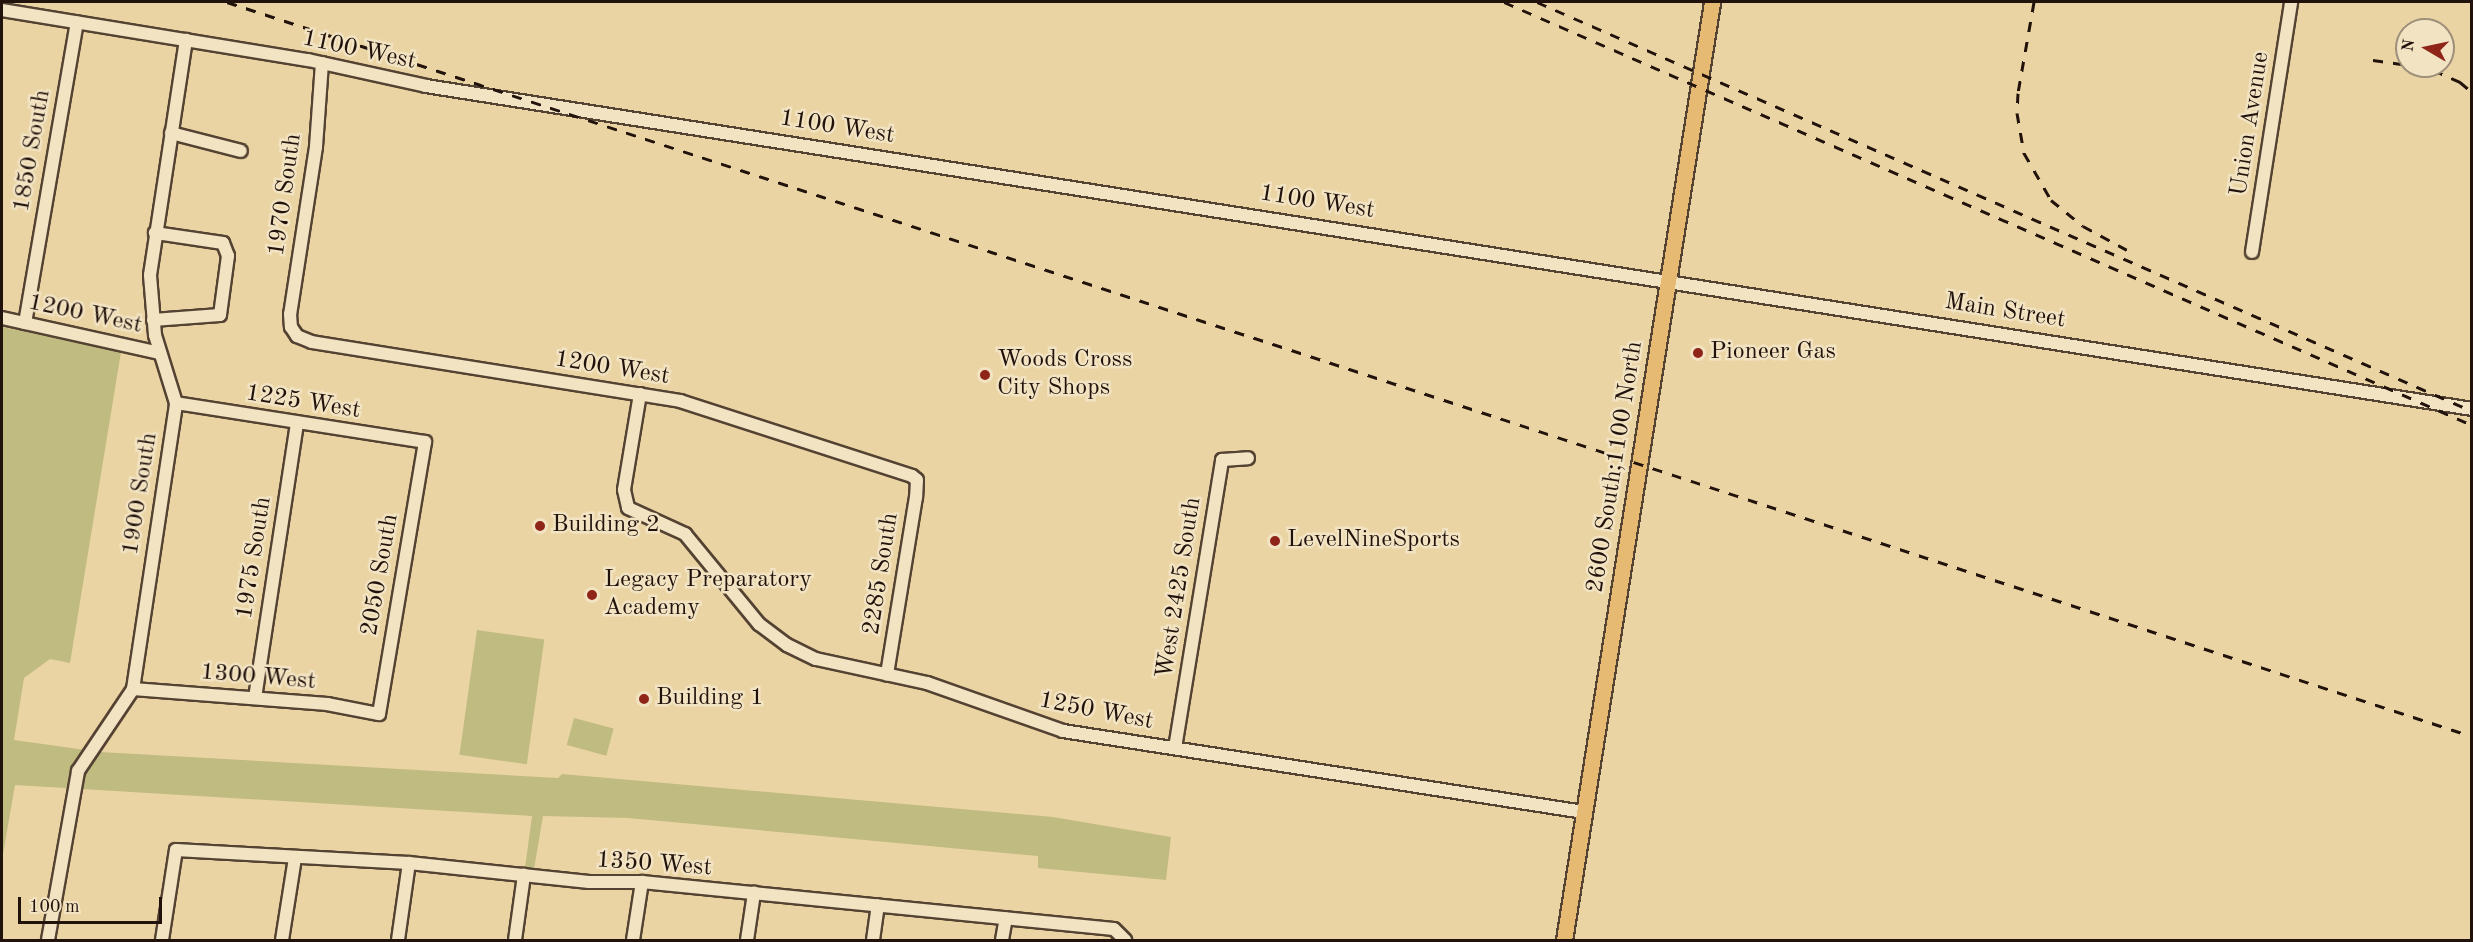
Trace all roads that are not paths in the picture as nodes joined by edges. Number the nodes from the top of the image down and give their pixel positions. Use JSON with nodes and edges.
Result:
{"nodes":[{"id":1,"x":1712,"y":2,"type":"edge"},
{"id":2,"x":2291,"y":2,"type":"edge"},
{"id":3,"x":2,"y":10,"type":"edge"},
{"id":4,"x":76,"y":22,"type":"junction"},
{"id":5,"x":186,"y":40,"type":"junction"},
{"id":6,"x":322,"y":63,"type":"junction"},
{"id":7,"x":171,"y":133,"type":"junction"},
{"id":8,"x":241,"y":151,"type":"dead end"},
{"id":9,"x":155,"y":232,"type":"junction"},
{"id":10,"x":2252,"y":252,"type":"dead end"},
{"id":11,"x":1668,"y":280,"type":"junction"},
{"id":12,"x":2,"y":318,"type":"edge"},
{"id":13,"x":153,"y":320,"type":"junction"},
{"id":14,"x":25,"y":323,"type":"junction"},
{"id":15,"x":293,"y":332,"type":"joint"},
{"id":16,"x":160,"y":353,"type":"junction"},
{"id":17,"x":2336,"y":387,"type":"junction"},
{"id":18,"x":640,"y":394,"type":"junction"},
{"id":19,"x":176,"y":403,"type":"junction"},
{"id":20,"x":2472,"y":405,"type":"edge"},
{"id":21,"x":2472,"y":409,"type":"edge"},
{"id":22,"x":297,"y":425,"type":"junction"},
{"id":23,"x":425,"y":442,"type":"joint"},
{"id":24,"x":1248,"y":458,"type":"dead end"},
{"id":25,"x":917,"y":480,"type":"joint"},
{"id":26,"x":887,"y":675,"type":"junction"},
{"id":27,"x":133,"y":689,"type":"junction"},
{"id":28,"x":255,"y":698,"type":"junction"},
{"id":29,"x":379,"y":714,"type":"joint"},
{"id":30,"x":1175,"y":748,"type":"junction"},
{"id":31,"x":1584,"y":812,"type":"junction"},
{"id":32,"x":295,"y":858,"type":"junction"},
{"id":33,"x":409,"y":863,"type":"junction"},
{"id":34,"x":524,"y":875,"type":"junction"},
{"id":35,"x":642,"y":882,"type":"junction"},
{"id":36,"x":754,"y":893,"type":"junction"},
{"id":37,"x":878,"y":905,"type":"junction"},
{"id":38,"x":1006,"y":918,"type":"junction"},
{"id":39,"x":48,"y":940,"type":"edge"},
{"id":40,"x":162,"y":940,"type":"edge"},
{"id":41,"x":282,"y":940,"type":"edge"},
{"id":42,"x":398,"y":940,"type":"edge"},
{"id":43,"x":515,"y":940,"type":"edge"},
{"id":44,"x":633,"y":940,"type":"edge"},
{"id":45,"x":747,"y":940,"type":"edge"},
{"id":46,"x":873,"y":940,"type":"edge"},
{"id":47,"x":1002,"y":940,"type":"edge"},
{"id":48,"x":1125,"y":940,"type":"edge"},
{"id":49,"x":1564,"y":940,"type":"edge"}],
"edges":[{"from":1,"to":11,"type":"main road","name":"2600 South;1100 North"},
{"from":2,"to":10,"type":"street","name":"Union Avenue"},
{"from":3,"to":4,"type":"street","name":"1100 West"},
{"from":4,"to":5,"type":"street","name":"1100 West"},
{"from":4,"to":14,"type":"street","name":"1850 South"},
{"from":5,"to":6,"type":"street","name":"1100 West"},
{"from":5,"to":7,"type":"street","name":"1900 South"},
{"from":6,"to":11,"type":"street","name":"1100 West"},
{"from":6,"to":15,"type":"street","name":"1970 South"},
{"from":7,"to":8,"type":"street"},
{"from":7,"to":9,"type":"street","name":"1900 South"},
{"from":9,"to":13,"type":"street","name":"1900 South"},
{"from":9,"to":13,"type":"street"},
{"from":11,"to":17,"type":"street","name":"Main Street"},
{"from":11,"to":31,"type":"main road","name":"2600 South;1100 North"},
{"from":12,"to":14,"type":"street","name":"1200 West"},
{"from":13,"to":16,"type":"street","name":"1900 South"},
{"from":14,"to":16,"type":"street","name":"1200 West"},
{"from":15,"to":18,"type":"street","name":"1200 West"},
{"from":16,"to":19,"type":"street","name":"1900 South"},
{"from":17,"to":20,"type":"street","name":"Main Street"},
{"from":17,"to":21,"type":"street","name":"Main Street"},
{"from":18,"to":25,"type":"street","name":"1200 West"},
{"from":18,"to":26,"type":"street","name":"1250 West"},
{"from":19,"to":22,"type":"street","name":"1225 West"},
{"from":19,"to":27,"type":"street","name":"1900 South"},
{"from":22,"to":23,"type":"street","name":"1225 West"},
{"from":22,"to":28,"type":"street","name":"1975 South"},
{"from":23,"to":29,"type":"street","name":"2050 South"},
{"from":24,"to":30,"type":"street","name":"West 2425 South"},
{"from":25,"to":26,"type":"street","name":"2285 South"},
{"from":26,"to":30,"type":"street","name":"1250 West"},
{"from":27,"to":28,"type":"street","name":"1300 West"},
{"from":27,"to":39,"type":"street","name":"1900 South"},
{"from":28,"to":29,"type":"street","name":"1300 West"},
{"from":30,"to":31,"type":"street","name":"1250 West"},
{"from":31,"to":49,"type":"main road","name":"2600 South;1100 North"},
{"from":32,"to":33,"type":"street","name":"1350 West"},
{"from":32,"to":40,"type":"street","name":"1350 West"},
{"from":32,"to":41,"type":"street"},
{"from":33,"to":34,"type":"street","name":"1350 West"},
{"from":33,"to":42,"type":"street"},
{"from":34,"to":35,"type":"street","name":"1350 West"},
{"from":34,"to":43,"type":"street"},
{"from":35,"to":36,"type":"street","name":"1350 West"},
{"from":35,"to":44,"type":"street"},
{"from":36,"to":37,"type":"street","name":"1350 West"},
{"from":36,"to":45,"type":"street"},
{"from":37,"to":38,"type":"street","name":"1350 West"},
{"from":37,"to":46,"type":"street"},
{"from":38,"to":47,"type":"street"},
{"from":38,"to":48,"type":"street","name":"1350 West"}]}
